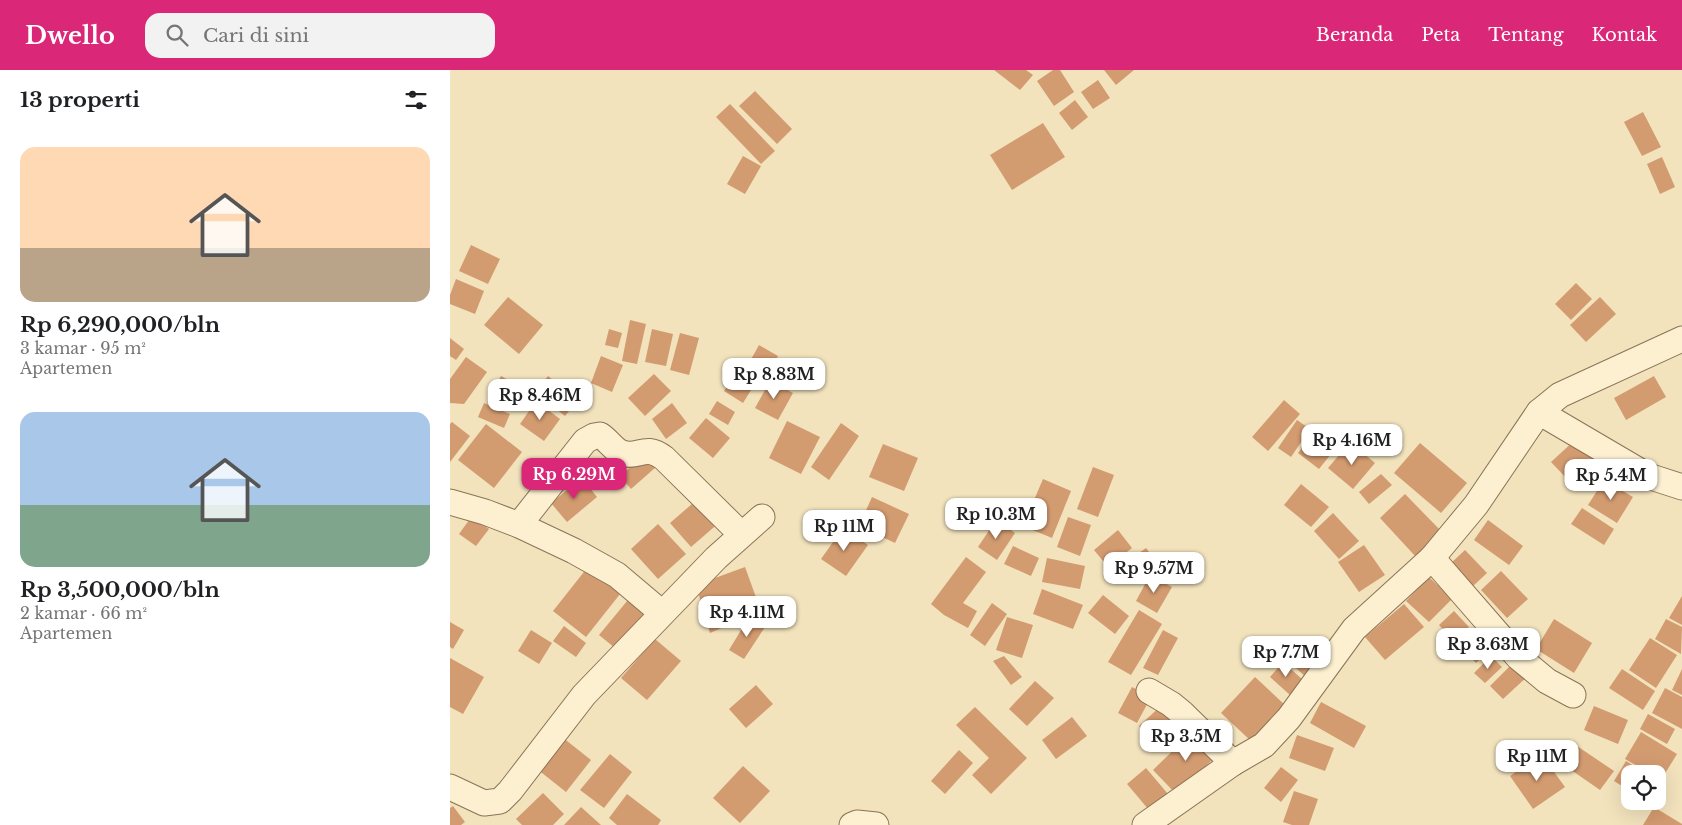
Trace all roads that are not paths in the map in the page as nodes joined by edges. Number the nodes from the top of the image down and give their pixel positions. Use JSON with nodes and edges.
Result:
{"nodes":[{"id":1,"x":1682,"y":339,"type":"edge"},
{"id":2,"x":1539,"y":412,"type":"junction"},
{"id":3,"x":1682,"y":487,"type":"edge"},
{"id":4,"x":450,"y":502,"type":"edge"},
{"id":5,"x":762,"y":517,"type":"dead end"},
{"id":6,"x":519,"y":525,"type":"junction"},
{"id":7,"x":741,"y":534,"type":"junction"},
{"id":8,"x":1432,"y":558,"type":"junction"},
{"id":9,"x":662,"y":613,"type":"junction"},
{"id":10,"x":1149,"y":690,"type":"dead end"},
{"id":11,"x":1573,"y":695,"type":"dead end"},
{"id":12,"x":1233,"y":763,"type":"junction"},
{"id":13,"x":450,"y":787,"type":"edge"},
{"id":14,"x":852,"y":825,"type":"edge"},
{"id":15,"x":876,"y":825,"type":"edge"},
{"id":16,"x":1145,"y":825,"type":"edge"}],
"edges":[{"from":1,"to":2,"type":"street"},
{"from":2,"to":3,"type":"street"},
{"from":2,"to":8,"type":"street"},
{"from":4,"to":6,"type":"street"},
{"from":5,"to":7,"type":"street"},
{"from":6,"to":7,"type":"street"},
{"from":6,"to":9,"type":"street"},
{"from":7,"to":9,"type":"street"},
{"from":8,"to":11,"type":"street"},
{"from":8,"to":12,"type":"street"},
{"from":9,"to":13,"type":"street"},
{"from":10,"to":12,"type":"street"},
{"from":12,"to":16,"type":"street"},
{"from":14,"to":15,"type":"street"}]}
